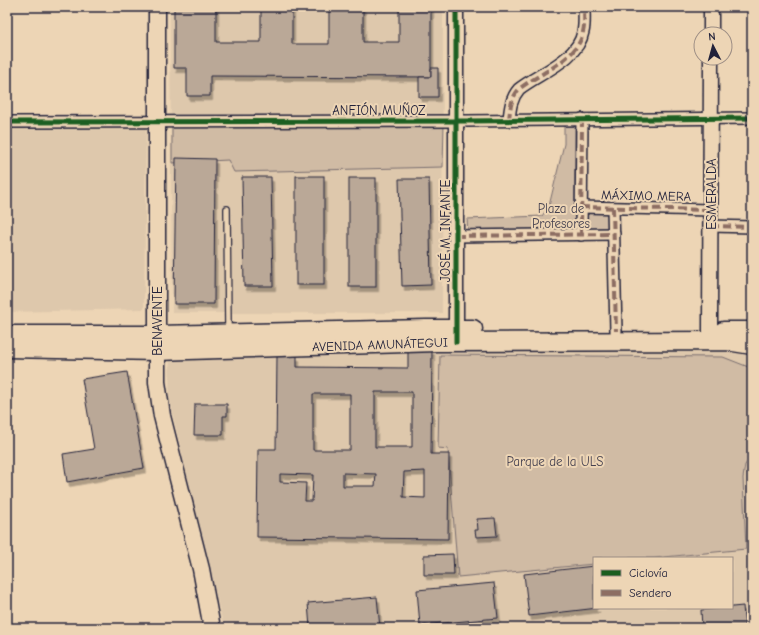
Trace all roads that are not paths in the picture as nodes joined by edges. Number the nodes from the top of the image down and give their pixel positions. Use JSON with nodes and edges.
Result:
{"nodes":[{"id":1,"x":157,"y":7,"type":"edge"},
{"id":2,"x":456,"y":7,"type":"edge"},
{"id":3,"x":584,"y":7,"type":"edge"},
{"id":4,"x":711,"y":7,"type":"edge"},
{"id":5,"x":711,"y":26,"type":"edge"},
{"id":6,"x":711,"y":66,"type":"edge"},
{"id":7,"x":711,"y":118,"type":"junction"},
{"id":8,"x":752,"y":118,"type":"edge"},
{"id":9,"x":582,"y":119,"type":"junction"},
{"id":10,"x":509,"y":120,"type":"junction"},
{"id":11,"x":156,"y":121,"type":"junction"},
{"id":12,"x":456,"y":121,"type":"junction"},
{"id":13,"x":7,"y":122,"type":"edge"},
{"id":14,"x":581,"y":208,"type":"junction"},
{"id":15,"x":613,"y":208,"type":"junction"},
{"id":16,"x":226,"y":209,"type":"dead end"},
{"id":17,"x":711,"y":210,"type":"junction"},
{"id":18,"x":711,"y":226,"type":"junction"},
{"id":19,"x":752,"y":227,"type":"edge"},
{"id":20,"x":614,"y":234,"type":"junction"},
{"id":21,"x":581,"y":235,"type":"junction"},
{"id":22,"x":456,"y":236,"type":"junction"},
{"id":23,"x":616,"y":331,"type":"junction"},
{"id":24,"x":710,"y":331,"type":"junction"},
{"id":25,"x":752,"y":331,"type":"edge"},
{"id":26,"x":228,"y":333,"type":"junction"},
{"id":27,"x":7,"y":335,"type":"edge"},
{"id":28,"x":456,"y":335,"type":"junction"},
{"id":29,"x":158,"y":343,"type":"junction"},
{"id":30,"x":752,"y":345,"type":"edge"},
{"id":31,"x":7,"y":348,"type":"edge"},
{"id":32,"x":212,"y":628,"type":"edge"}],
"edges":[{"from":1,"to":11,"type":"main road","name":"BENAVENTE"},
{"from":2,"to":12,"type":"street","name":"JOSÉ M. INFANTE"},
{"from":3,"to":10,"type":"street"},
{"from":4,"to":5,"type":"street"},
{"from":6,"to":7,"type":"street","name":"ESMERALDA"},
{"from":7,"to":8,"type":"street","name":"ANFIÓN MUÑOZ"},
{"from":7,"to":9,"type":"street","name":"ANFIÓN MUÑOZ"},
{"from":7,"to":17,"type":"street","name":"ESMERALDA"},
{"from":9,"to":10,"type":"street","name":"ANFIÓN MUÑOZ"},
{"from":9,"to":14,"type":"street"},
{"from":10,"to":12,"type":"street","name":"ANFIÓN MUÑOZ"},
{"from":11,"to":12,"type":"street","name":"ANFIÓN MUÑOZ"},
{"from":11,"to":13,"type":"street","name":"ANFIÓN MUÑOZ"},
{"from":11,"to":29,"type":"main road","name":"BENAVENTE"},
{"from":12,"to":22,"type":"street","name":"JOSÉ M. INFANTE"},
{"from":14,"to":15,"type":"street","name":"MÁXIMO MERA"},
{"from":14,"to":21,"type":"street"},
{"from":15,"to":17,"type":"street","name":"MÁXIMO MERA"},
{"from":15,"to":20,"type":"street"},
{"from":16,"to":26,"type":"lane"},
{"from":17,"to":18,"type":"street","name":"ESMERALDA"},
{"from":18,"to":19,"type":"street"},
{"from":18,"to":24,"type":"street","name":"ESMERALDA"},
{"from":20,"to":21,"type":"street"},
{"from":20,"to":23,"type":"street"},
{"from":21,"to":22,"type":"street"},
{"from":22,"to":28,"type":"street","name":"JOSÉ M. INFANTE"},
{"from":23,"to":24,"type":"main road","name":"AVENIDA AMUNÁTEGUI"},
{"from":23,"to":28,"type":"main road","name":"AVENIDA AMUNÁTEGUI"},
{"from":24,"to":25,"type":"main road","name":"AVENIDA AMUNÁTEGUI"},
{"from":26,"to":28,"type":"main road","name":"AVENIDA AMUNÁTEGUI"},
{"from":26,"to":29,"type":"main road","name":"AVENIDA AMUNÁTEGUI"},
{"from":27,"to":29,"type":"main road","name":"AVENIDA AMUNÁTEGUI"},
{"from":28,"to":29,"type":"main road","name":"AVENIDA AMUNÁTEGUI"},
{"from":28,"to":30,"type":"main road","name":"AVENIDA AMUNÁTEGUI"},
{"from":29,"to":31,"type":"main road","name":"AVENIDA AMUNÁTEGUI"},
{"from":29,"to":32,"type":"main road","name":"BENAVENTE"}]}
